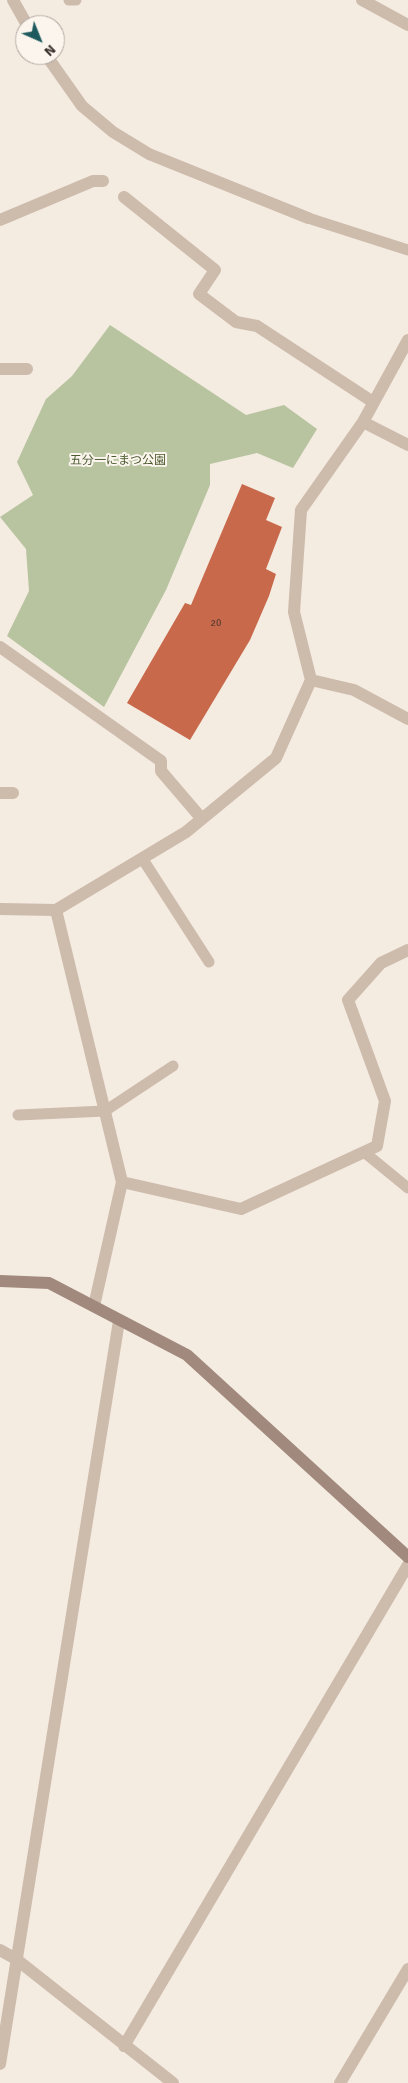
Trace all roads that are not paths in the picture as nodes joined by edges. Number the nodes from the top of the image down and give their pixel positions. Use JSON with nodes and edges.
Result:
{"nodes":[{"id":1,"x":13,"y":0,"type":"edge"},
{"id":2,"x":69,"y":0,"type":"edge"},
{"id":3,"x":76,"y":0,"type":"edge"},
{"id":4,"x":362,"y":0,"type":"edge"},
{"id":5,"x":21,"y":15,"type":"edge"},
{"id":6,"x":408,"y":25,"type":"edge"},
{"id":7,"x":53,"y":65,"type":"edge"},
{"id":8,"x":103,"y":181,"type":"dead end"},
{"id":9,"x":124,"y":196,"type":"dead end"},
{"id":10,"x":308,"y":218,"type":"joint"},
{"id":11,"x":0,"y":220,"type":"edge"},
{"id":12,"x":408,"y":250,"type":"edge"},
{"id":13,"x":408,"y":340,"type":"edge"},
{"id":14,"x":0,"y":369,"type":"edge"},
{"id":15,"x":27,"y":370,"type":"dead end"},
{"id":16,"x":373,"y":402,"type":"junction"},
{"id":17,"x":363,"y":422,"type":"junction"},
{"id":18,"x":408,"y":445,"type":"edge"},
{"id":19,"x":0,"y":647,"type":"edge"},
{"id":20,"x":311,"y":680,"type":"junction"},
{"id":21,"x":408,"y":719,"type":"edge"},
{"id":22,"x":202,"y":819,"type":"junction"},
{"id":23,"x":142,"y":858,"type":"junction"},
{"id":24,"x":0,"y":909,"type":"edge"},
{"id":25,"x":56,"y":910,"type":"junction"},
{"id":26,"x":408,"y":950,"type":"edge"},
{"id":27,"x":209,"y":962,"type":"dead end"},
{"id":28,"x":173,"y":1066,"type":"dead end"},
{"id":29,"x":105,"y":1111,"type":"junction"},
{"id":30,"x":18,"y":1115,"type":"dead end"},
{"id":31,"x":364,"y":1152,"type":"junction"},
{"id":32,"x":122,"y":1182,"type":"junction"},
{"id":33,"x":408,"y":1188,"type":"edge"},
{"id":34,"x":0,"y":1281,"type":"edge"},
{"id":35,"x":94,"y":1306,"type":"junction"},
{"id":36,"x":119,"y":1320,"type":"junction"},
{"id":37,"x":408,"y":1557,"type":"edge"},
{"id":38,"x":408,"y":1565,"type":"edge"},
{"id":39,"x":0,"y":1950,"type":"edge"},
{"id":40,"x":16,"y":1959,"type":"junction"},
{"id":41,"x":408,"y":1969,"type":"edge"},
{"id":42,"x":124,"y":2046,"type":"junction"},
{"id":43,"x":0,"y":2064,"type":"edge"},
{"id":44,"x":174,"y":2083,"type":"edge"},
{"id":45,"x":340,"y":2083,"type":"edge"}],
"edges":[{"from":1,"to":5,"type":"street"},
{"from":2,"to":3,"type":"lane"},
{"from":4,"to":6,"type":"street"},
{"from":7,"to":10,"type":"street"},
{"from":8,"to":11,"type":"street"},
{"from":9,"to":16,"type":"street"},
{"from":10,"to":12,"type":"lane"},
{"from":13,"to":16,"type":"street"},
{"from":14,"to":15,"type":"street"},
{"from":16,"to":17,"type":"street"},
{"from":17,"to":18,"type":"street"},
{"from":17,"to":20,"type":"street"},
{"from":19,"to":22,"type":"street"},
{"from":20,"to":21,"type":"street"},
{"from":20,"to":22,"type":"street"},
{"from":22,"to":23,"type":"street"},
{"from":23,"to":25,"type":"street"},
{"from":23,"to":27,"type":"lane"},
{"from":24,"to":25,"type":"street"},
{"from":25,"to":29,"type":"street"},
{"from":26,"to":31,"type":"street"},
{"from":28,"to":29,"type":"lane"},
{"from":29,"to":30,"type":"lane"},
{"from":29,"to":32,"type":"street"},
{"from":31,"to":32,"type":"street"},
{"from":31,"to":33,"type":"lane"},
{"from":32,"to":35,"type":"street"},
{"from":34,"to":35,"type":"street"},
{"from":35,"to":36,"type":"street"},
{"from":36,"to":37,"type":"street"},
{"from":36,"to":40,"type":"street"},
{"from":38,"to":42,"type":"street"},
{"from":39,"to":40,"type":"street"},
{"from":40,"to":42,"type":"street"},
{"from":40,"to":43,"type":"street"},
{"from":41,"to":45,"type":"street"},
{"from":42,"to":44,"type":"street"}]}
